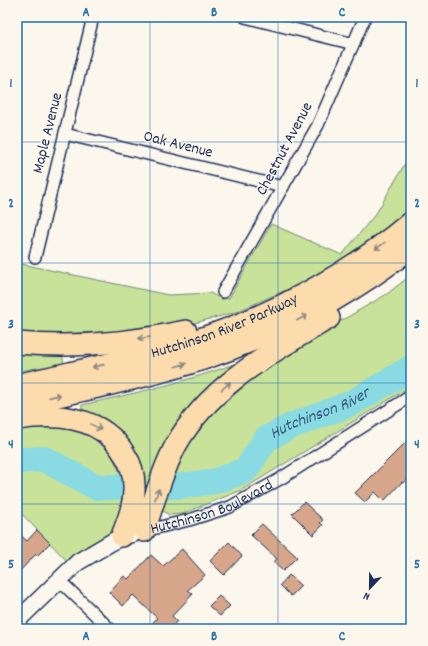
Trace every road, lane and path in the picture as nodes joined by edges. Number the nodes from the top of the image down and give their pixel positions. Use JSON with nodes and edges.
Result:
{"nodes":[{"id":1,"x":93,"y":17,"type":"edge"},
{"id":2,"x":245,"y":17,"type":"edge"},
{"id":3,"x":365,"y":17,"type":"edge"},
{"id":4,"x":354,"y":44,"type":"junction"},
{"id":5,"x":65,"y":134,"type":"junction"},
{"id":6,"x":283,"y":187,"type":"junction"},
{"id":7,"x":411,"y":222,"type":"edge"},
{"id":8,"x":411,"y":250,"type":"edge"},
{"id":9,"x":35,"y":257,"type":"dead end"},
{"id":10,"x":223,"y":292,"type":"dead end"},
{"id":11,"x":265,"y":314,"type":"junction"},
{"id":12,"x":17,"y":343,"type":"edge"},
{"id":13,"x":17,"y":385,"type":"edge"},
{"id":14,"x":411,"y":396,"type":"edge"},
{"id":15,"x":17,"y":405,"type":"edge"},
{"id":16,"x":17,"y":419,"type":"edge"},
{"id":17,"x":144,"y":531,"type":"junction"},
{"id":18,"x":122,"y":536,"type":"junction"},
{"id":19,"x":59,"y":580,"type":"junction"},
{"id":20,"x":17,"y":621,"type":"edge"},
{"id":21,"x":110,"y":629,"type":"edge"}],
"edges":[{"from":1,"to":5,"type":"street","name":"Maple Avenue"},
{"from":2,"to":4,"type":"street"},
{"from":3,"to":4,"type":"street","name":"Chestnut Avenue"},
{"from":4,"to":6,"type":"street","name":"Chestnut Avenue"},
{"from":5,"to":6,"type":"street","name":"Oak Avenue"},
{"from":5,"to":9,"type":"street","name":"Maple Avenue"},
{"from":6,"to":10,"type":"street","name":"Chestnut Avenue"},
{"from":7,"to":11,"type":"highway","name":"Hutchinson River Parkway","one_way":true},
{"from":15,"to":8,"type":"highway","name":"Hutchinson River Parkway","one_way":true},
{"from":17,"to":8,"type":"highway","one_way":true},
{"from":11,"to":12,"type":"highway","one_way":true},
{"from":11,"to":13,"type":"highway","name":"Hutchinson River Parkway","one_way":true},
{"from":14,"to":17,"type":"street","name":"Hutchinson Boulevard"},
{"from":16,"to":18,"type":"highway","one_way":true},
{"from":17,"to":18,"type":"street","name":"Hutchinson Boulevard"},
{"from":18,"to":19,"type":"street","name":"Hutchinson Boulevard"},
{"from":19,"to":20,"type":"street","name":"Hutchinson Boulevard"},
{"from":19,"to":21,"type":"street"}]}
